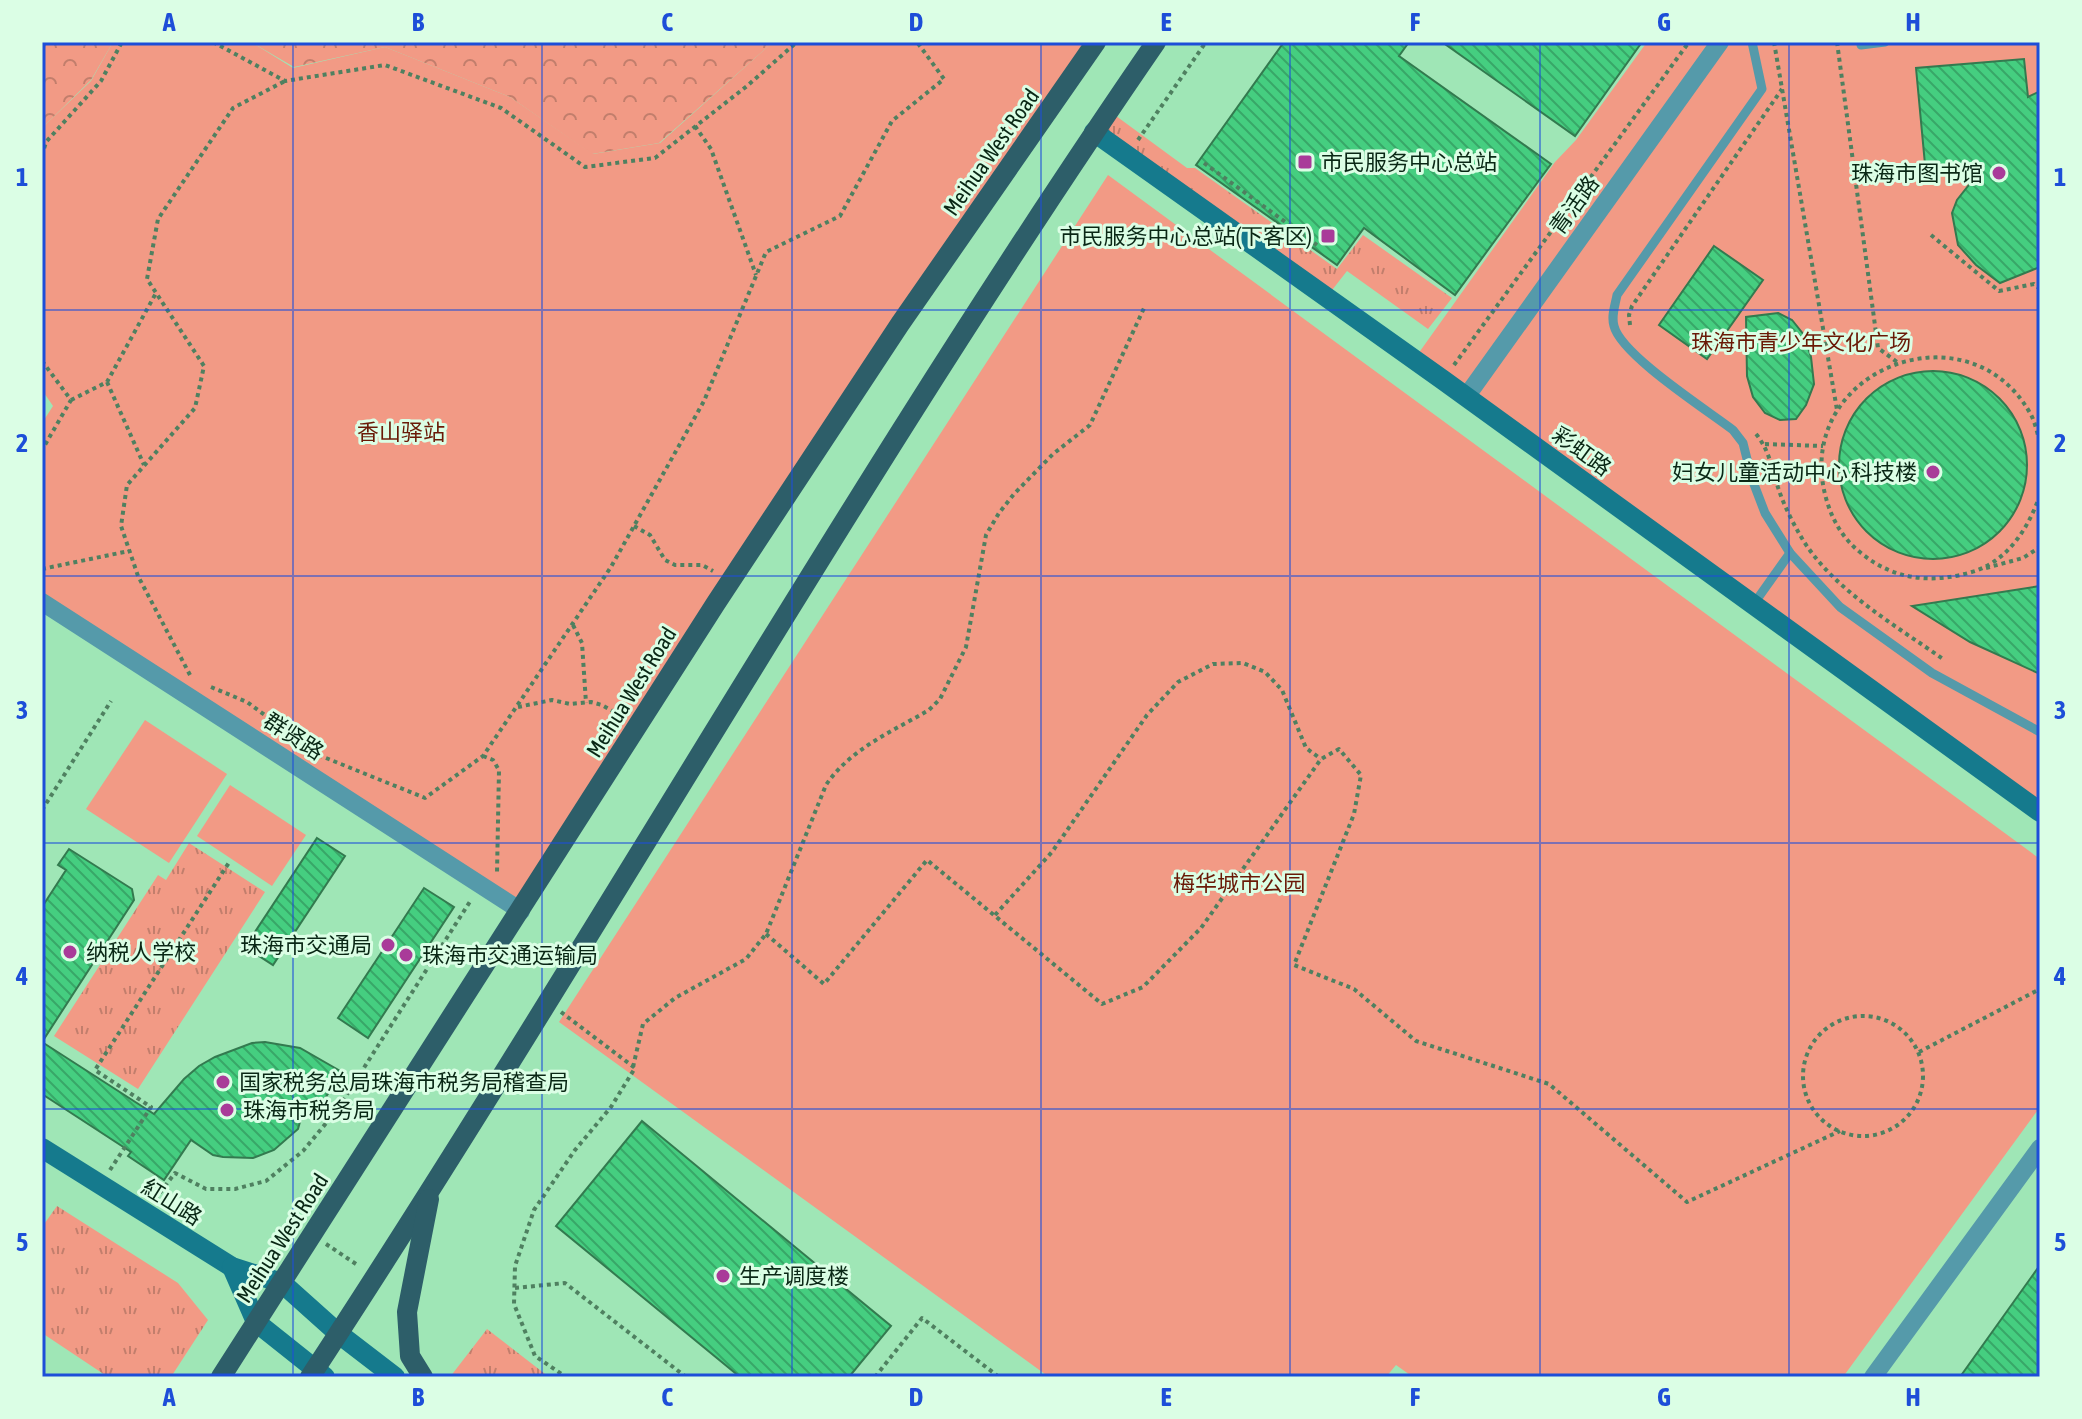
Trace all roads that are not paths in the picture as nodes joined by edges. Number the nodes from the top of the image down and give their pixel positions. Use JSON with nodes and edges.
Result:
{"nodes":[{"id":1,"x":1096,"y":42,"type":"edge"},
{"id":2,"x":1156,"y":42,"type":"edge"},
{"id":3,"x":1720,"y":42,"type":"edge"},
{"id":4,"x":1752,"y":42,"type":"edge"},
{"id":5,"x":1861,"y":42,"type":"edge"},
{"id":6,"x":1885,"y":42,"type":"edge"},
{"id":7,"x":1094,"y":132,"type":"junction"},
{"id":8,"x":1466,"y":397,"type":"junction"},
{"id":9,"x":1790,"y":553,"type":"junction"},
{"id":10,"x":42,"y":602,"type":"edge"},
{"id":11,"x":1753,"y":605,"type":"junction"},
{"id":12,"x":2040,"y":732,"type":"edge"},
{"id":13,"x":2040,"y":812,"type":"edge"},
{"id":14,"x":521,"y":911,"type":"junction"},
{"id":15,"x":42,"y":1148,"type":"edge"},
{"id":16,"x":2040,"y":1148,"type":"edge"},
{"id":17,"x":430,"y":1189,"type":"junction"},
{"id":18,"x":232,"y":1267,"type":"junction"},
{"id":19,"x":282,"y":1283,"type":"junction"},
{"id":20,"x":256,"y":1322,"type":"junction"},
{"id":21,"x":339,"y":1334,"type":"junction"},
{"id":22,"x":317,"y":1374,"type":"edge"},
{"id":23,"x":221,"y":1377,"type":"edge"},
{"id":24,"x":395,"y":1377,"type":"edge"},
{"id":25,"x":423,"y":1377,"type":"edge"},
{"id":26,"x":1873,"y":1377,"type":"edge"}],
"edges":[{"from":1,"to":14,"type":"main road","name":"Meihua West Road"},
{"from":2,"to":7,"type":"main road"},
{"from":3,"to":8,"type":"street","name":"青活路"},
{"from":4,"to":9,"type":"lane"},
{"from":5,"to":6,"type":"lane"},
{"from":7,"to":8,"type":"street","name":"彩虹路"},
{"from":7,"to":17,"type":"main road"},
{"from":8,"to":11,"type":"street","name":"彩虹路"},
{"from":9,"to":11,"type":"lane"},
{"from":9,"to":12,"type":"lane"},
{"from":10,"to":14,"type":"street","name":"群贤路"},
{"from":11,"to":13,"type":"street","name":"彩虹路"},
{"from":14,"to":19,"type":"main road","name":"Meihua West Road"},
{"from":15,"to":18,"type":"street","name":"紅山路"},
{"from":16,"to":26,"type":"street"},
{"from":17,"to":21,"type":"main road"},
{"from":17,"to":25,"type":"main road"},
{"from":18,"to":19,"type":"street","name":"紅山路"},
{"from":18,"to":20,"type":"street"},
{"from":19,"to":20,"type":"main road","name":"Meihua West Road"},
{"from":19,"to":21,"type":"street"},
{"from":20,"to":22,"type":"street"},
{"from":20,"to":23,"type":"main road","name":"Meihua West Road"},
{"from":21,"to":22,"type":"main road"},
{"from":21,"to":24,"type":"street"}]}
